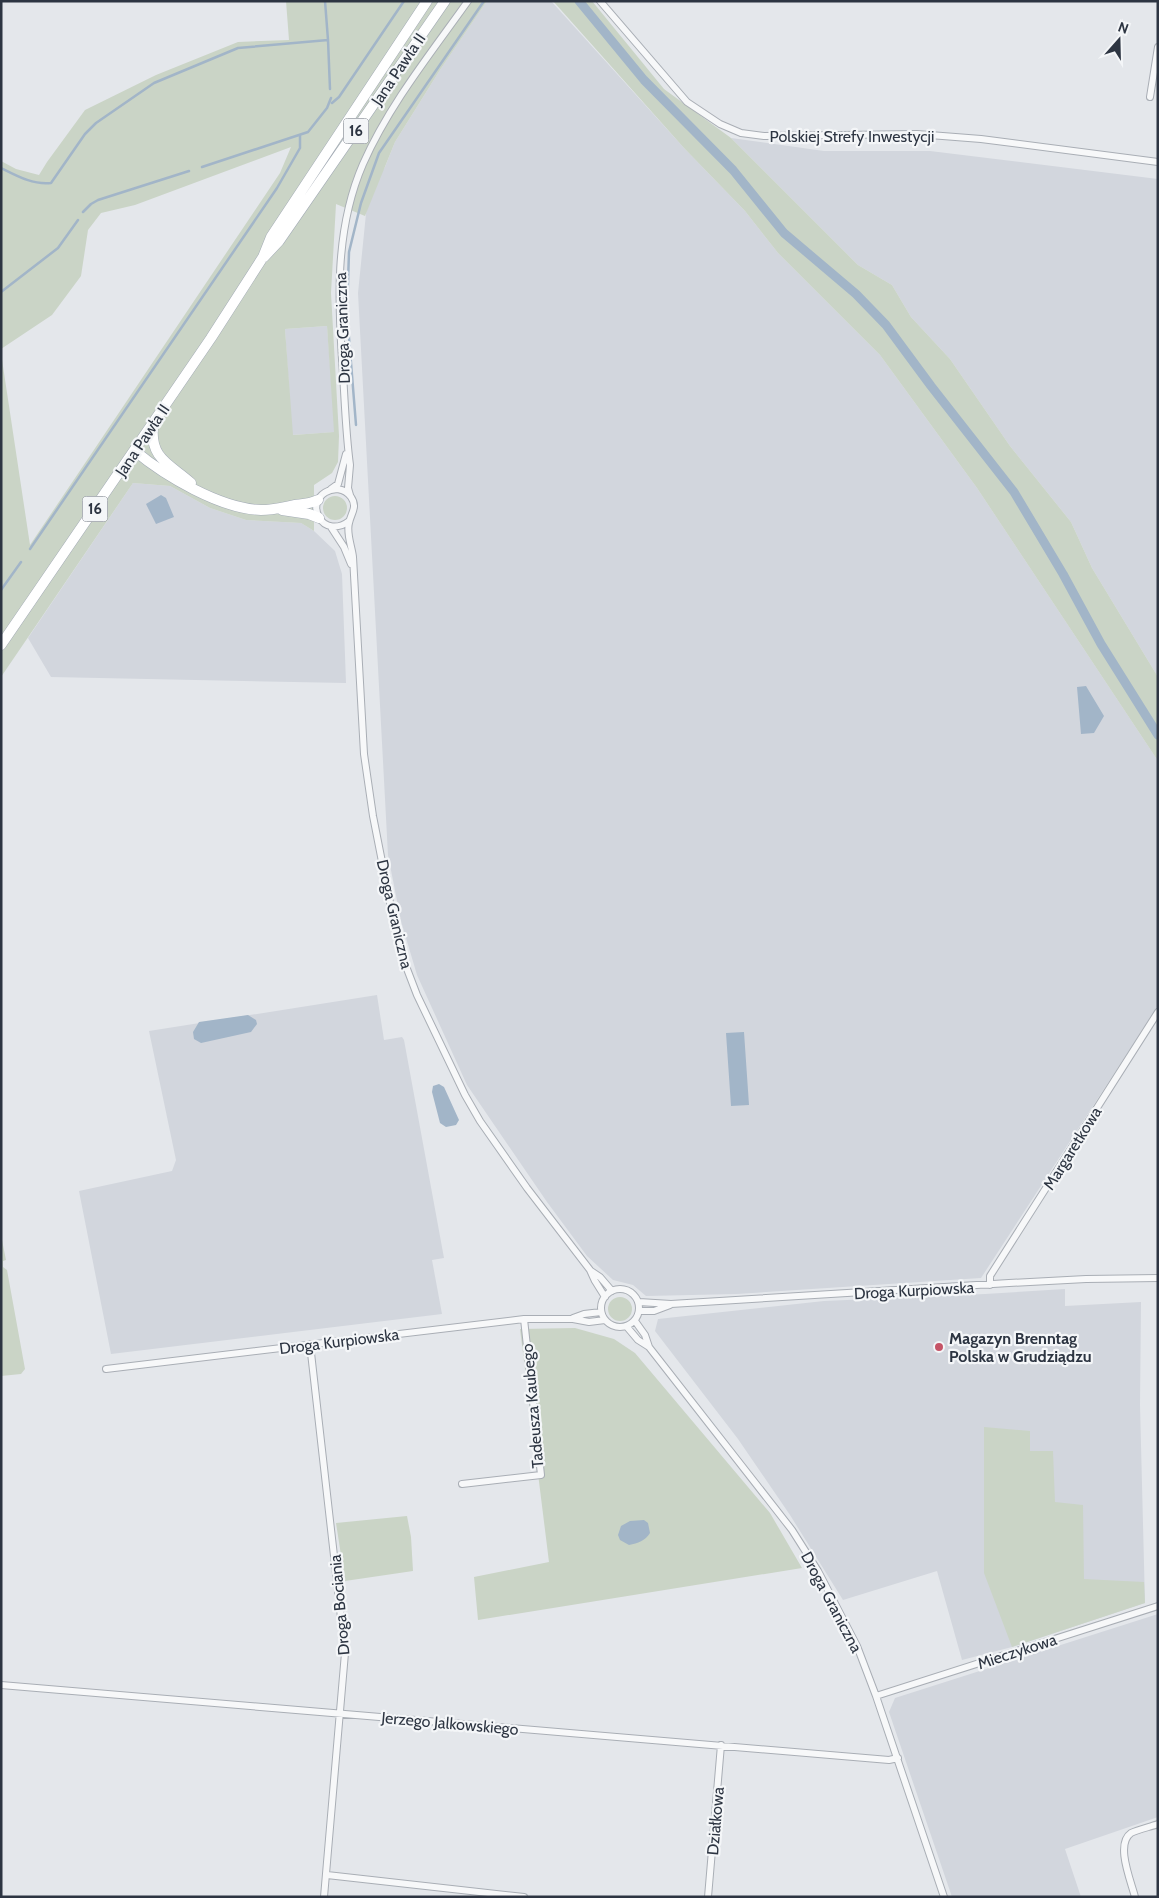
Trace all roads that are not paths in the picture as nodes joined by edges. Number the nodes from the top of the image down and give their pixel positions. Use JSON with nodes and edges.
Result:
{"nodes":[{"id":1,"x":426,"y":1,"type":"edge"},
{"id":2,"x":445,"y":1,"type":"edge"},
{"id":3,"x":468,"y":1,"type":"edge"},
{"id":4,"x":600,"y":1,"type":"edge"},
{"id":5,"x":1158,"y":47,"type":"edge"},
{"id":6,"x":1150,"y":97,"type":"dead end"},
{"id":7,"x":1158,"y":162,"type":"edge"},
{"id":8,"x":263,"y":257,"type":"junction"},
{"id":9,"x":153,"y":425,"type":"junction"},
{"id":10,"x":348,"y":448,"type":"junction"},
{"id":11,"x":135,"y":451,"type":"junction"},
{"id":12,"x":332,"y":489,"type":"junction"},
{"id":13,"x":201,"y":492,"type":"junction"},
{"id":14,"x":350,"y":495,"type":"junction"},
{"id":15,"x":318,"y":500,"type":"junction"},
{"id":16,"x":274,"y":509,"type":"junction"},
{"id":17,"x":319,"y":518,"type":"junction"},
{"id":18,"x":349,"y":521,"type":"junction"},
{"id":19,"x":332,"y":527,"type":"junction"},
{"id":20,"x":352,"y":568,"type":"junction"},
{"id":21,"x":1,"y":645,"type":"edge"},
{"id":22,"x":1158,"y":1012,"type":"edge"},
{"id":23,"x":590,"y":1270,"type":"junction"},
{"id":24,"x":1158,"y":1278,"type":"edge"},
{"id":25,"x":990,"y":1285,"type":"junction"},
{"id":26,"x":612,"y":1291,"type":"junction"},
{"id":27,"x":605,"y":1297,"type":"junction"},
{"id":28,"x":638,"y":1302,"type":"junction"},
{"id":29,"x":671,"y":1304,"type":"junction"},
{"id":30,"x":639,"y":1311,"type":"junction"},
{"id":31,"x":601,"y":1312,"type":"junction"},
{"id":32,"x":524,"y":1319,"type":"junction"},
{"id":33,"x":573,"y":1319,"type":"junction"},
{"id":34,"x":605,"y":1320,"type":"junction"},
{"id":35,"x":635,"y":1321,"type":"junction"},
{"id":36,"x":627,"y":1327,"type":"junction"},
{"id":37,"x":310,"y":1344,"type":"junction"},
{"id":38,"x":649,"y":1346,"type":"junction"},
{"id":39,"x":106,"y":1369,"type":"dead end"},
{"id":40,"x":462,"y":1484,"type":"dead end"},
{"id":41,"x":1158,"y":1606,"type":"edge"},
{"id":42,"x":1,"y":1685,"type":"edge"},
{"id":43,"x":876,"y":1696,"type":"junction"},
{"id":44,"x":340,"y":1714,"type":"junction"},
{"id":45,"x":721,"y":1745,"type":"junction"},
{"id":46,"x":898,"y":1758,"type":"junction"},
{"id":47,"x":1158,"y":1824,"type":"edge"},
{"id":48,"x":327,"y":1875,"type":"junction"},
{"id":49,"x":324,"y":1897,"type":"edge"},
{"id":50,"x":524,"y":1897,"type":"edge"},
{"id":51,"x":708,"y":1897,"type":"edge"},
{"id":52,"x":944,"y":1897,"type":"edge"},
{"id":53,"x":1135,"y":1897,"type":"edge"}],
"edges":[{"from":1,"to":8,"type":"main road","name":"Jana Pawła II","number":"16"},
{"from":2,"to":8,"type":"main road","name":"Jana Pawła II","number":"16"},
{"from":3,"to":10,"type":"street","name":"Droga Graniczna"},
{"from":4,"to":7,"type":"street","name":"Polskiej Strefy Inwestycji"},
{"from":5,"to":6,"type":"street"},
{"from":8,"to":9,"type":"main road","name":"Jana Pawła II","number":"16"},
{"from":9,"to":11,"type":"main road","name":"Jana Pawła II","number":"16"},
{"from":9,"to":13,"type":"main road"},
{"from":10,"to":12,"type":"street","name":"Droga Graniczna"},
{"from":10,"to":14,"type":"street","name":"Droga Graniczna"},
{"from":11,"to":13,"type":"main road"},
{"from":11,"to":21,"type":"main road","name":"Jana Pawła II","number":"16"},
{"from":12,"to":14,"type":"street"},
{"from":12,"to":15,"type":"street"},
{"from":13,"to":16,"type":"main road"},
{"from":14,"to":18,"type":"street"},
{"from":15,"to":16,"type":"main road"},
{"from":15,"to":17,"type":"street"},
{"from":16,"to":17,"type":"main road"},
{"from":17,"to":19,"type":"street"},
{"from":18,"to":19,"type":"street"},
{"from":18,"to":20,"type":"street","name":"Droga Graniczna"},
{"from":19,"to":20,"type":"street","name":"Droga Graniczna"},
{"from":20,"to":23,"type":"street","name":"Droga Graniczna"},
{"from":22,"to":25,"type":"street","name":"Margaretkowa"},
{"from":23,"to":26,"type":"street","name":"Droga Graniczna"},
{"from":23,"to":27,"type":"street","name":"Droga Graniczna"},
{"from":24,"to":25,"type":"street","name":"Droga Kurpiowska"},
{"from":25,"to":29,"type":"street","name":"Droga Kurpiowska"},
{"from":26,"to":27,"type":"street"},
{"from":26,"to":28,"type":"street"},
{"from":27,"to":31,"type":"street"},
{"from":28,"to":29,"type":"street","name":"Droga Kurpiowska"},
{"from":28,"to":30,"type":"street"},
{"from":29,"to":30,"type":"street","name":"Droga Kurpiowska"},
{"from":30,"to":35,"type":"street"},
{"from":31,"to":33,"type":"street","name":"Droga Kurpiowska"},
{"from":31,"to":34,"type":"street"},
{"from":32,"to":33,"type":"street","name":"Droga Kurpiowska"},
{"from":32,"to":37,"type":"street","name":"Droga Kurpiowska"},
{"from":32,"to":40,"type":"street","name":"Tadeusza Kaubego"},
{"from":33,"to":34,"type":"street","name":"Droga Kurpiowska"},
{"from":34,"to":36,"type":"street"},
{"from":35,"to":36,"type":"street"},
{"from":35,"to":38,"type":"street","name":"Droga Graniczna"},
{"from":36,"to":38,"type":"street","name":"Droga Graniczna"},
{"from":37,"to":39,"type":"street","name":"Droga Kurpiowska"},
{"from":37,"to":44,"type":"street","name":"Droga Bociania"},
{"from":38,"to":43,"type":"street","name":"Droga Graniczna"},
{"from":41,"to":43,"type":"street","name":"Mieczykowa"},
{"from":42,"to":44,"type":"street","name":"Jerzego Jalkowskiego"},
{"from":43,"to":46,"type":"street","name":"Droga Graniczna"},
{"from":44,"to":45,"type":"street","name":"Jerzego Jalkowskiego"},
{"from":44,"to":48,"type":"street","name":"Droga Bociania"},
{"from":45,"to":46,"type":"street","name":"Jerzego Jalkowskiego"},
{"from":45,"to":51,"type":"street","name":"Działkowa"},
{"from":46,"to":52,"type":"street","name":"Droga Graniczna"},
{"from":47,"to":53,"type":"street"},
{"from":48,"to":49,"type":"street","name":"Droga Bociania"},
{"from":48,"to":50,"type":"street"}]}
